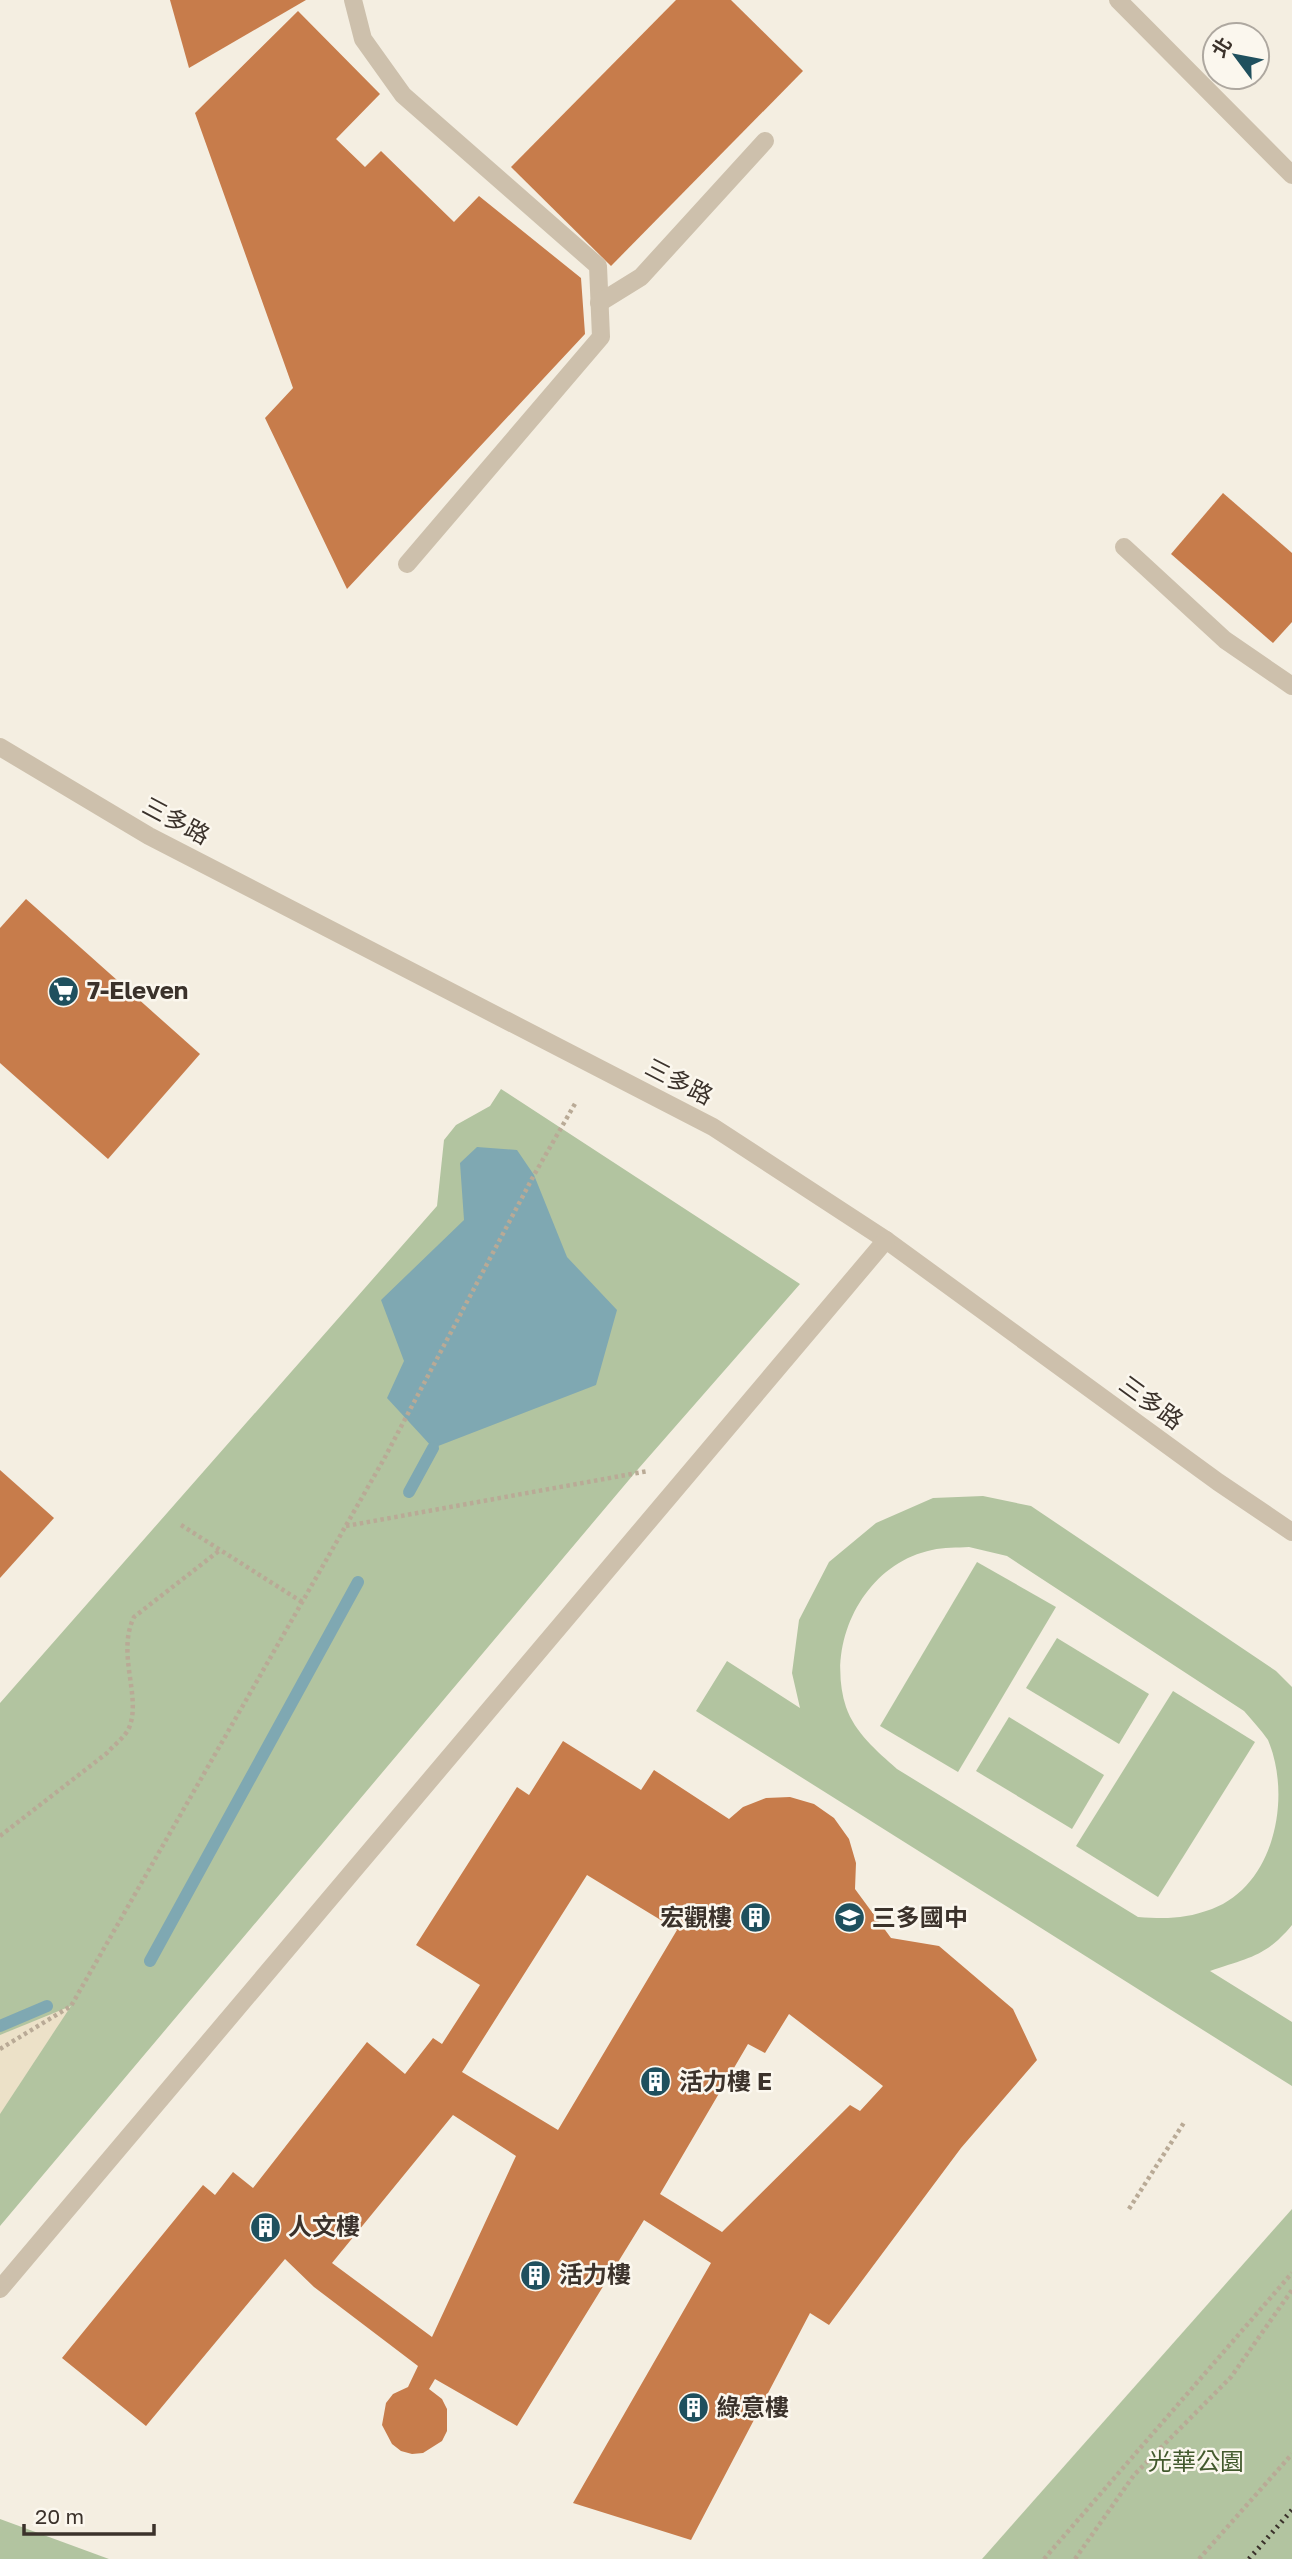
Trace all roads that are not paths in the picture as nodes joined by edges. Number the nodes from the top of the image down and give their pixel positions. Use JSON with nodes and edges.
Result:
{"nodes":[{"id":1,"x":353,"y":0,"type":"edge"},
{"id":2,"x":1118,"y":0,"type":"edge"},
{"id":3,"x":765,"y":141,"type":"dead end"},
{"id":4,"x":1292,"y":175,"type":"edge"},
{"id":5,"x":599,"y":303,"type":"junction"},
{"id":6,"x":1124,"y":547,"type":"dead end"},
{"id":7,"x":407,"y":564,"type":"dead end"},
{"id":8,"x":1292,"y":686,"type":"edge"},
{"id":9,"x":0,"y":747,"type":"edge"},
{"id":10,"x":886,"y":1240,"type":"junction"},
{"id":11,"x":1292,"y":1532,"type":"edge"},
{"id":12,"x":0,"y":2289,"type":"edge"}],
"edges":[{"from":1,"to":5,"type":"street"},
{"from":2,"to":4,"type":"street"},
{"from":3,"to":5,"type":"street"},
{"from":5,"to":7,"type":"street"},
{"from":6,"to":8,"type":"street"},
{"from":9,"to":10,"type":"street","name":"三多路"},
{"from":10,"to":11,"type":"street","name":"三多路"},
{"from":10,"to":12,"type":"street"}]}
